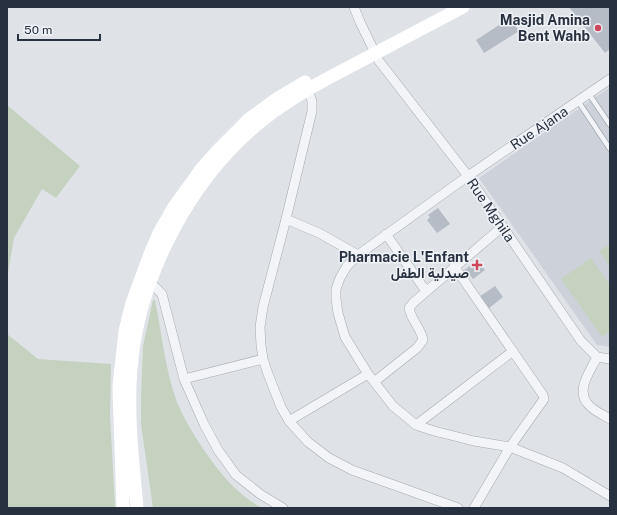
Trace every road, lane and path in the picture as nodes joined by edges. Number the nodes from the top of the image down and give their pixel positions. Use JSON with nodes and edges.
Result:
{"nodes":[{"id":1,"x":354,"y":7,"type":"edge"},
{"id":2,"x":447,"y":7,"type":"edge"},
{"id":3,"x":464,"y":7,"type":"edge"},
{"id":4,"x":373,"y":50,"type":"junction"},
{"id":5,"x":610,"y":79,"type":"edge"},
{"id":6,"x":308,"y":90,"type":"junction"},
{"id":7,"x":589,"y":94,"type":"junction"},
{"id":8,"x":578,"y":101,"type":"junction"},
{"id":9,"x":610,"y":125,"type":"edge"},
{"id":10,"x":610,"y":149,"type":"edge"},
{"id":11,"x":468,"y":176,"type":"junction"},
{"id":12,"x":286,"y":219,"type":"junction"},
{"id":13,"x":502,"y":227,"type":"junction"},
{"id":14,"x":386,"y":234,"type":"junction"},
{"id":15,"x":358,"y":255,"type":"junction"},
{"id":16,"x":454,"y":266,"type":"junction"},
{"id":17,"x":150,"y":282,"type":"junction"},
{"id":18,"x":426,"y":290,"type":"junction"},
{"id":19,"x":513,"y":351,"type":"junction"},
{"id":20,"x":597,"y":357,"type":"junction"},
{"id":21,"x":263,"y":359,"type":"junction"},
{"id":22,"x":610,"y":359,"type":"edge"},
{"id":23,"x":368,"y":374,"type":"junction"},
{"id":24,"x":184,"y":379,"type":"junction"},
{"id":25,"x":374,"y":382,"type":"junction"},
{"id":26,"x":610,"y":419,"type":"edge"},
{"id":27,"x":289,"y":421,"type":"junction"},
{"id":28,"x":416,"y":425,"type":"junction"},
{"id":29,"x":510,"y":447,"type":"junction"},
{"id":30,"x":610,"y":496,"type":"edge"},
{"id":31,"x":123,"y":508,"type":"edge"},
{"id":32,"x":138,"y":508,"type":"edge"},
{"id":33,"x":283,"y":508,"type":"edge"},
{"id":34,"x":458,"y":508,"type":"edge"},
{"id":35,"x":474,"y":508,"type":"edge"}],
"edges":[{"from":1,"to":4,"type":"street","name":"Rue Mghila"},
{"from":2,"to":4,"type":"main road"},
{"from":3,"to":4,"type":"main road"},
{"from":4,"to":6,"type":"main road"},
{"from":4,"to":11,"type":"street","name":"Rue Mghila"},
{"from":4,"to":31,"type":"main road"},
{"from":5,"to":7,"type":"street","name":"Rue Ajana"},
{"from":6,"to":12,"type":"street"},
{"from":6,"to":17,"type":"main road"},
{"from":7,"to":8,"type":"street","name":"Rue Ajana"},
{"from":7,"to":9,"type":"lane"},
{"from":8,"to":10,"type":"lane"},
{"from":8,"to":11,"type":"street","name":"Rue Ajana"},
{"from":11,"to":13,"type":"street","name":"Rue Mghila"},
{"from":11,"to":14,"type":"street","name":"Rue Ajana"},
{"from":12,"to":15,"type":"street"},
{"from":12,"to":21,"type":"street"},
{"from":13,"to":16,"type":"street"},
{"from":13,"to":20,"type":"street","name":"Rue Mghila"},
{"from":14,"to":15,"type":"street","name":"Rue Ajana"},
{"from":14,"to":18,"type":"street"},
{"from":15,"to":23,"type":"street","name":"Rue Ajana"},
{"from":16,"to":18,"type":"street"},
{"from":16,"to":19,"type":"street"},
{"from":17,"to":24,"type":"street"},
{"from":17,"to":32,"type":"main road"},
{"from":18,"to":25,"type":"street"},
{"from":19,"to":28,"type":"street"},
{"from":19,"to":29,"type":"street"},
{"from":20,"to":22,"type":"street"},
{"from":20,"to":26,"type":"street"},
{"from":21,"to":24,"type":"street"},
{"from":21,"to":27,"type":"street"},
{"from":23,"to":25,"type":"street","name":"Rue Ajana"},
{"from":23,"to":27,"type":"street"},
{"from":24,"to":33,"type":"street"},
{"from":25,"to":28,"type":"street","name":"Rue Ajana"},
{"from":27,"to":34,"type":"street"},
{"from":28,"to":29,"type":"street"},
{"from":29,"to":30,"type":"street"},
{"from":29,"to":35,"type":"street"}]}
